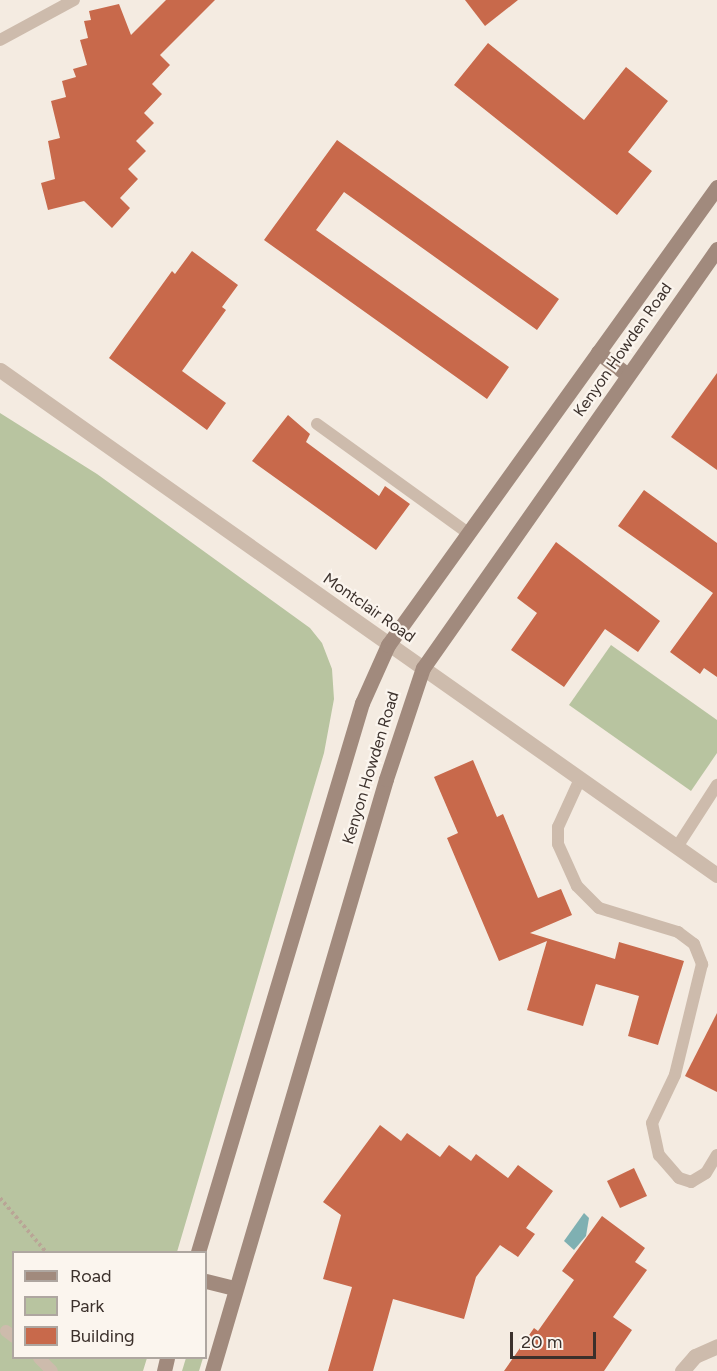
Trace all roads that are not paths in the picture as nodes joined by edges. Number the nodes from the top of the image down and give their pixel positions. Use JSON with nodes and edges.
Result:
{"nodes":[{"id":1,"x":74,"y":0,"type":"edge"},
{"id":2,"x":0,"y":40,"type":"edge"},
{"id":3,"x":715,"y":193,"type":"edge"},
{"id":4,"x":717,"y":249,"type":"edge"},
{"id":5,"x":598,"y":352,"type":"junction"},
{"id":6,"x":0,"y":355,"type":"edge"},
{"id":7,"x":2,"y":371,"type":"edge"},
{"id":8,"x":626,"y":374,"type":"junction"},
{"id":9,"x":317,"y":424,"type":"dead end"},
{"id":10,"x":468,"y":533,"type":"junction"},
{"id":11,"x":388,"y":645,"type":"junction"},
{"id":12,"x":423,"y":668,"type":"junction"},
{"id":13,"x":580,"y":779,"type":"junction"},
{"id":14,"x":717,"y":785,"type":"edge"},
{"id":15,"x":677,"y":847,"type":"junction"},
{"id":16,"x":717,"y":875,"type":"edge"},
{"id":17,"x":717,"y":1155,"type":"edge"},
{"id":18,"x":198,"y":1251,"type":"edge"},
{"id":19,"x":207,"y":1281,"type":"edge"},
{"id":20,"x":235,"y":1288,"type":"junction"},
{"id":21,"x":717,"y":1346,"type":"edge"},
{"id":22,"x":40,"y":1359,"type":"edge"},
{"id":23,"x":52,"y":1371,"type":"edge"},
{"id":24,"x":212,"y":1371,"type":"edge"},
{"id":25,"x":682,"y":1371,"type":"edge"}],
"edges":[{"from":1,"to":2,"type":"lane"},
{"from":3,"to":5,"type":"street","name":"Kenyon Howden Road"},
{"from":4,"to":8,"type":"street","name":"Kenyon Howden Road"},
{"from":5,"to":8,"type":"street"},
{"from":5,"to":10,"type":"street","name":"Kenyon Howden Road"},
{"from":6,"to":7,"type":"street"},
{"from":7,"to":11,"type":"street","name":"Montclair Road"},
{"from":8,"to":12,"type":"street","name":"Kenyon Howden Road"},
{"from":9,"to":10,"type":"lane"},
{"from":10,"to":11,"type":"street","name":"Kenyon Howden Road"},
{"from":11,"to":12,"type":"street","name":"Montclair Road"},
{"from":11,"to":18,"type":"street","name":"Kenyon Howden Road"},
{"from":12,"to":13,"type":"street","name":"Montclair Road"},
{"from":12,"to":20,"type":"street","name":"Kenyon Howden Road"},
{"from":13,"to":15,"type":"street","name":"Montclair Road"},
{"from":13,"to":17,"type":"lane"},
{"from":14,"to":15,"type":"lane"},
{"from":15,"to":16,"type":"street","name":"Montclair Road"},
{"from":19,"to":20,"type":"street"},
{"from":20,"to":24,"type":"street","name":"Kenyon Howden Road"},
{"from":21,"to":25,"type":"street"},
{"from":22,"to":23,"type":"lane"}]}
